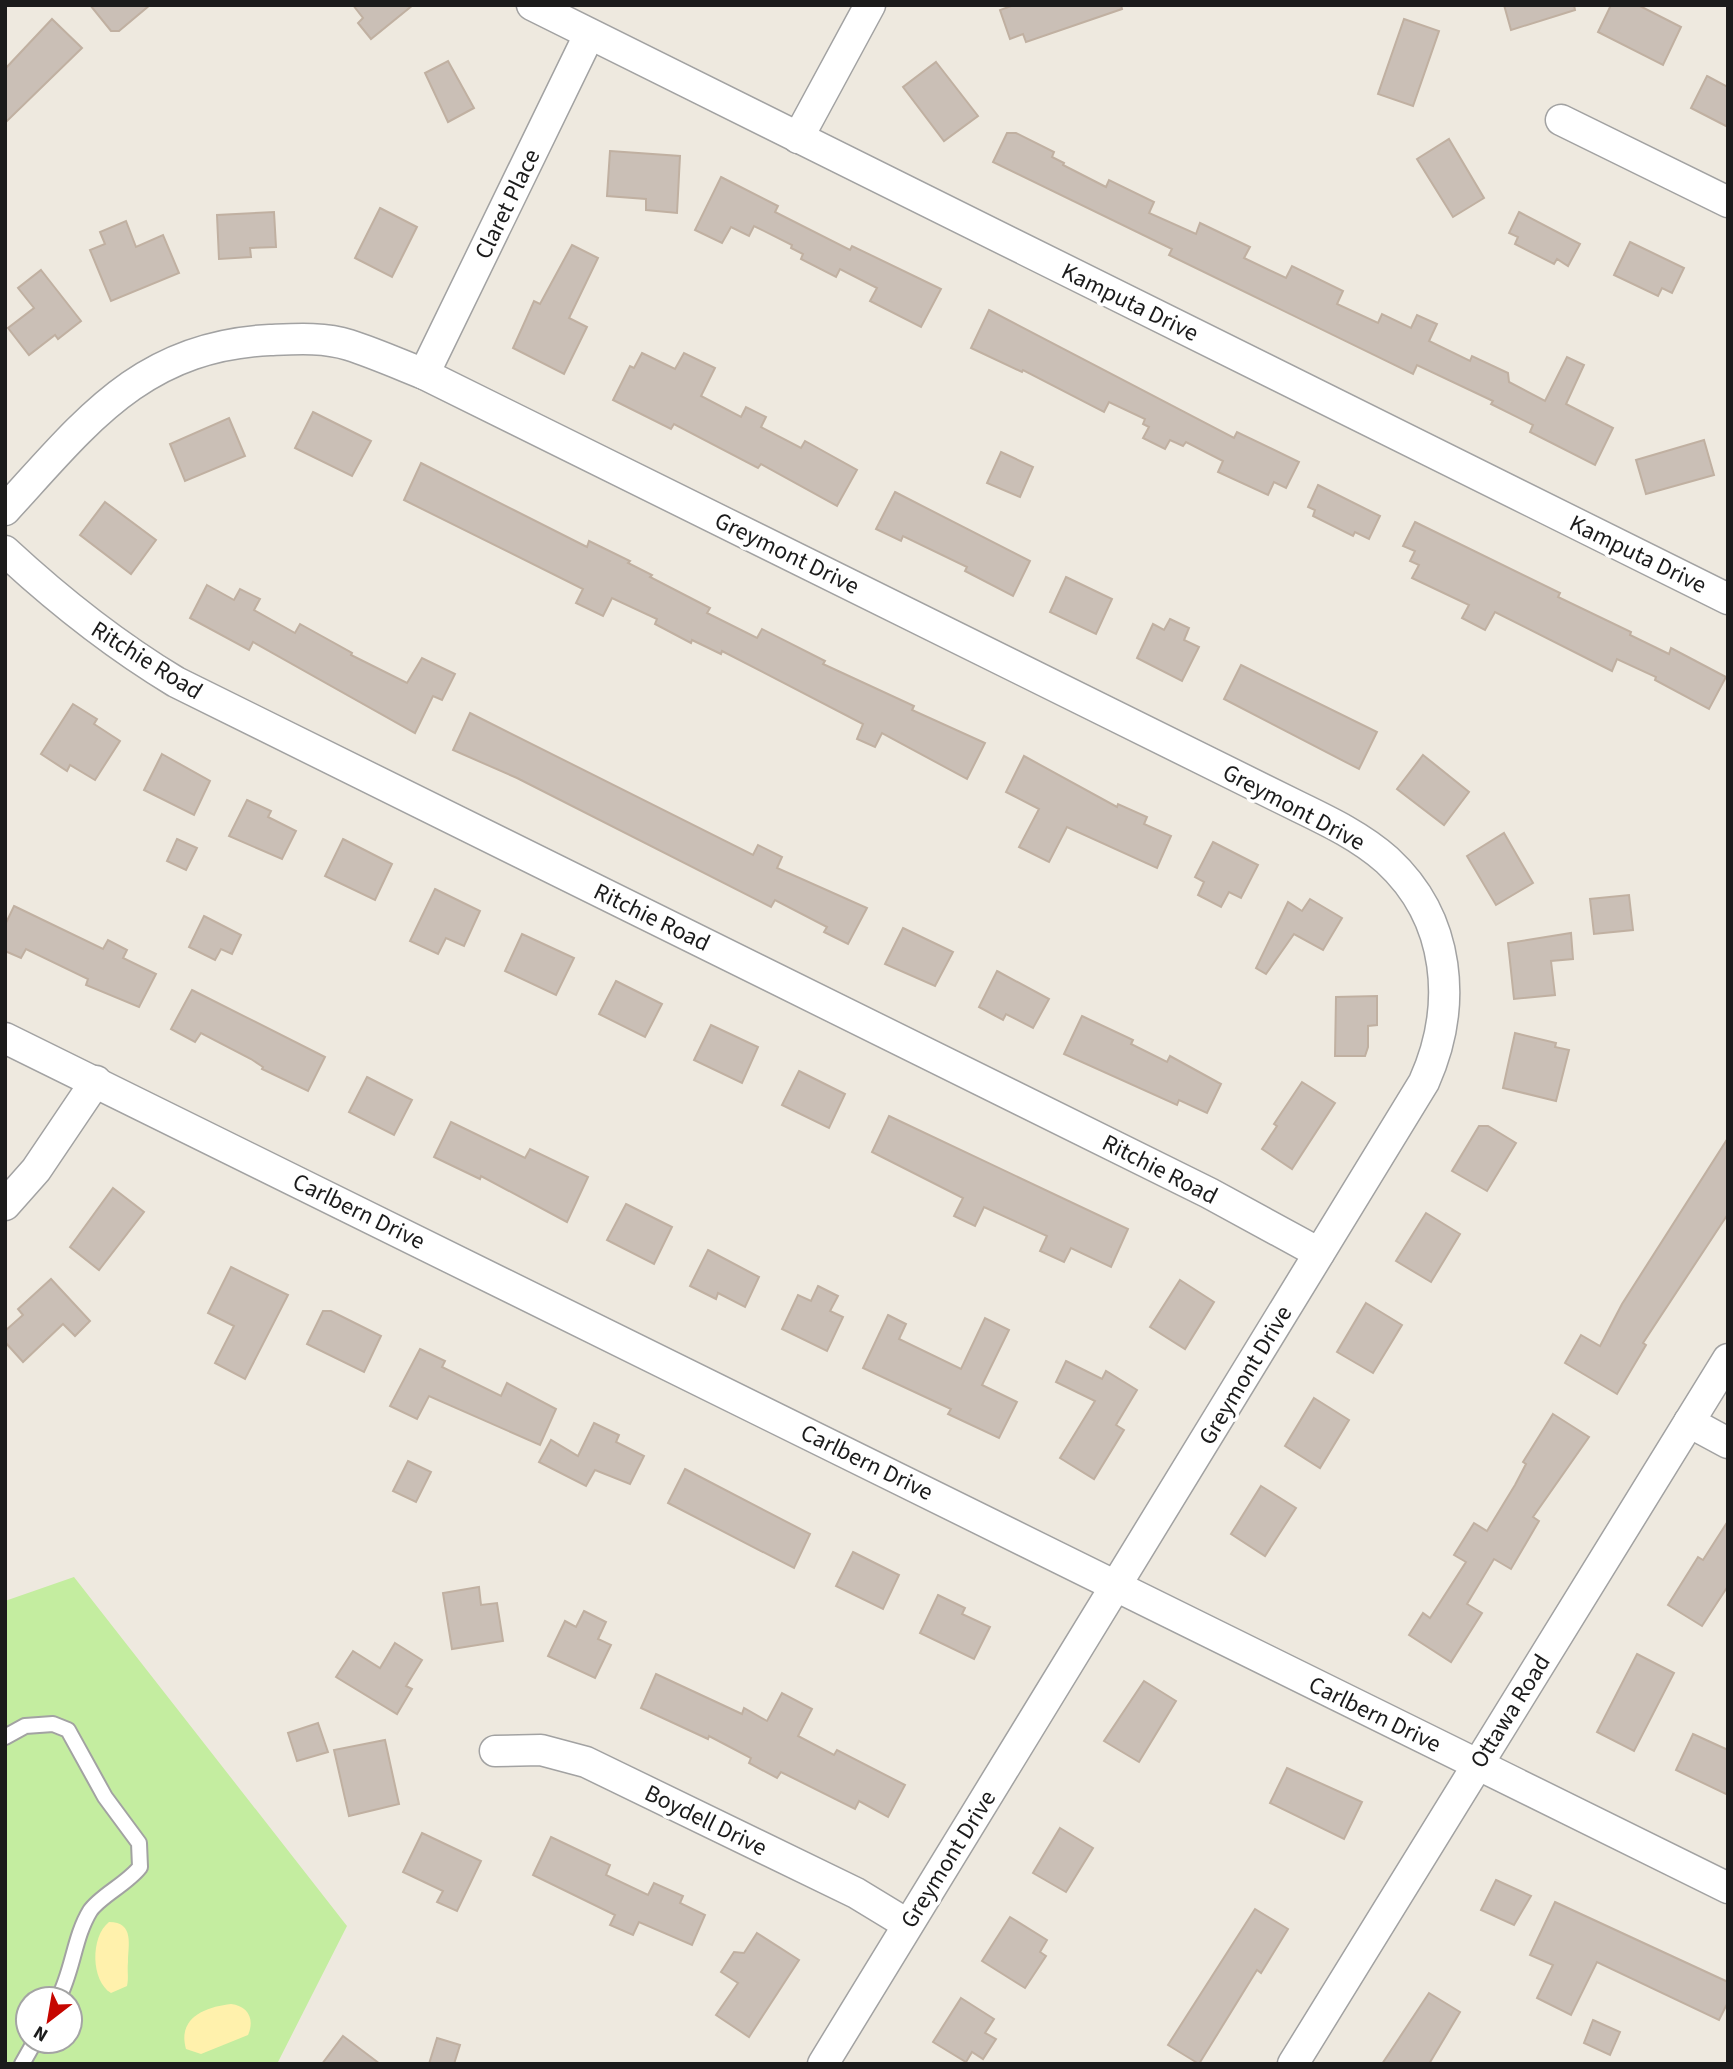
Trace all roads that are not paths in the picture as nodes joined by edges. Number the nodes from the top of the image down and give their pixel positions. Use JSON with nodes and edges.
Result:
{"nodes":[{"id":1,"x":532,"y":5,"type":"edge"},
{"id":2,"x":870,"y":5,"type":"edge"},
{"id":3,"x":589,"y":35,"type":"junction"},
{"id":4,"x":1562,"y":120,"type":"dead end"},
{"id":5,"x":798,"y":138,"type":"junction"},
{"id":6,"x":1728,"y":202,"type":"edge"},
{"id":7,"x":424,"y":374,"type":"junction"},
{"id":8,"x":5,"y":510,"type":"edge"},
{"id":9,"x":5,"y":551,"type":"edge"},
{"id":10,"x":1727,"y":597,"type":"edge"},
{"id":11,"x":5,"y":1038,"type":"edge"},
{"id":12,"x":96,"y":1081,"type":"junction"},
{"id":13,"x":5,"y":1205,"type":"edge"},
{"id":14,"x":1319,"y":1253,"type":"junction"},
{"id":15,"x":1728,"y":1359,"type":"edge"},
{"id":16,"x":1689,"y":1422,"type":"junction"},
{"id":17,"x":1728,"y":1443,"type":"edge"},
{"id":18,"x":1117,"y":1586,"type":"junction"},
{"id":19,"x":5,"y":1737,"type":"edge"},
{"id":20,"x":495,"y":1751,"type":"dead end"},
{"id":21,"x":1476,"y":1764,"type":"junction"},
{"id":22,"x":1728,"y":1888,"type":"edge"},
{"id":23,"x":907,"y":1924,"type":"junction"},
{"id":24,"x":66,"y":1985,"type":"edge"},
{"id":25,"x":823,"y":2064,"type":"edge"},
{"id":26,"x":1293,"y":2064,"type":"edge"}],
"edges":[{"from":1,"to":3,"type":"street","name":"Kamputa Drive"},
{"from":2,"to":5,"type":"street"},
{"from":3,"to":5,"type":"street","name":"Kamputa Drive"},
{"from":3,"to":7,"type":"street","name":"Claret Place"},
{"from":4,"to":6,"type":"street"},
{"from":5,"to":10,"type":"street","name":"Kamputa Drive"},
{"from":7,"to":8,"type":"street","name":"Greymont Drive"},
{"from":7,"to":14,"type":"street","name":"Greymont Drive"},
{"from":9,"to":14,"type":"street","name":"Ritchie Road"},
{"from":11,"to":12,"type":"street","name":"Carlbern Drive"},
{"from":12,"to":13,"type":"street"},
{"from":12,"to":18,"type":"street","name":"Carlbern Drive"},
{"from":14,"to":18,"type":"street","name":"Greymont Drive"},
{"from":15,"to":16,"type":"street","name":"Ottawa Road"},
{"from":16,"to":17,"type":"street"},
{"from":16,"to":21,"type":"street","name":"Ottawa Road"},
{"from":18,"to":21,"type":"street","name":"Carlbern Drive"},
{"from":18,"to":23,"type":"street","name":"Greymont Drive"},
{"from":19,"to":24,"type":"lane"},
{"from":20,"to":23,"type":"street","name":"Boydell Drive"},
{"from":21,"to":22,"type":"street","name":"Carlbern Drive"},
{"from":21,"to":26,"type":"street","name":"Ottawa Road"},
{"from":23,"to":25,"type":"street","name":"Greymont Drive"}]}
